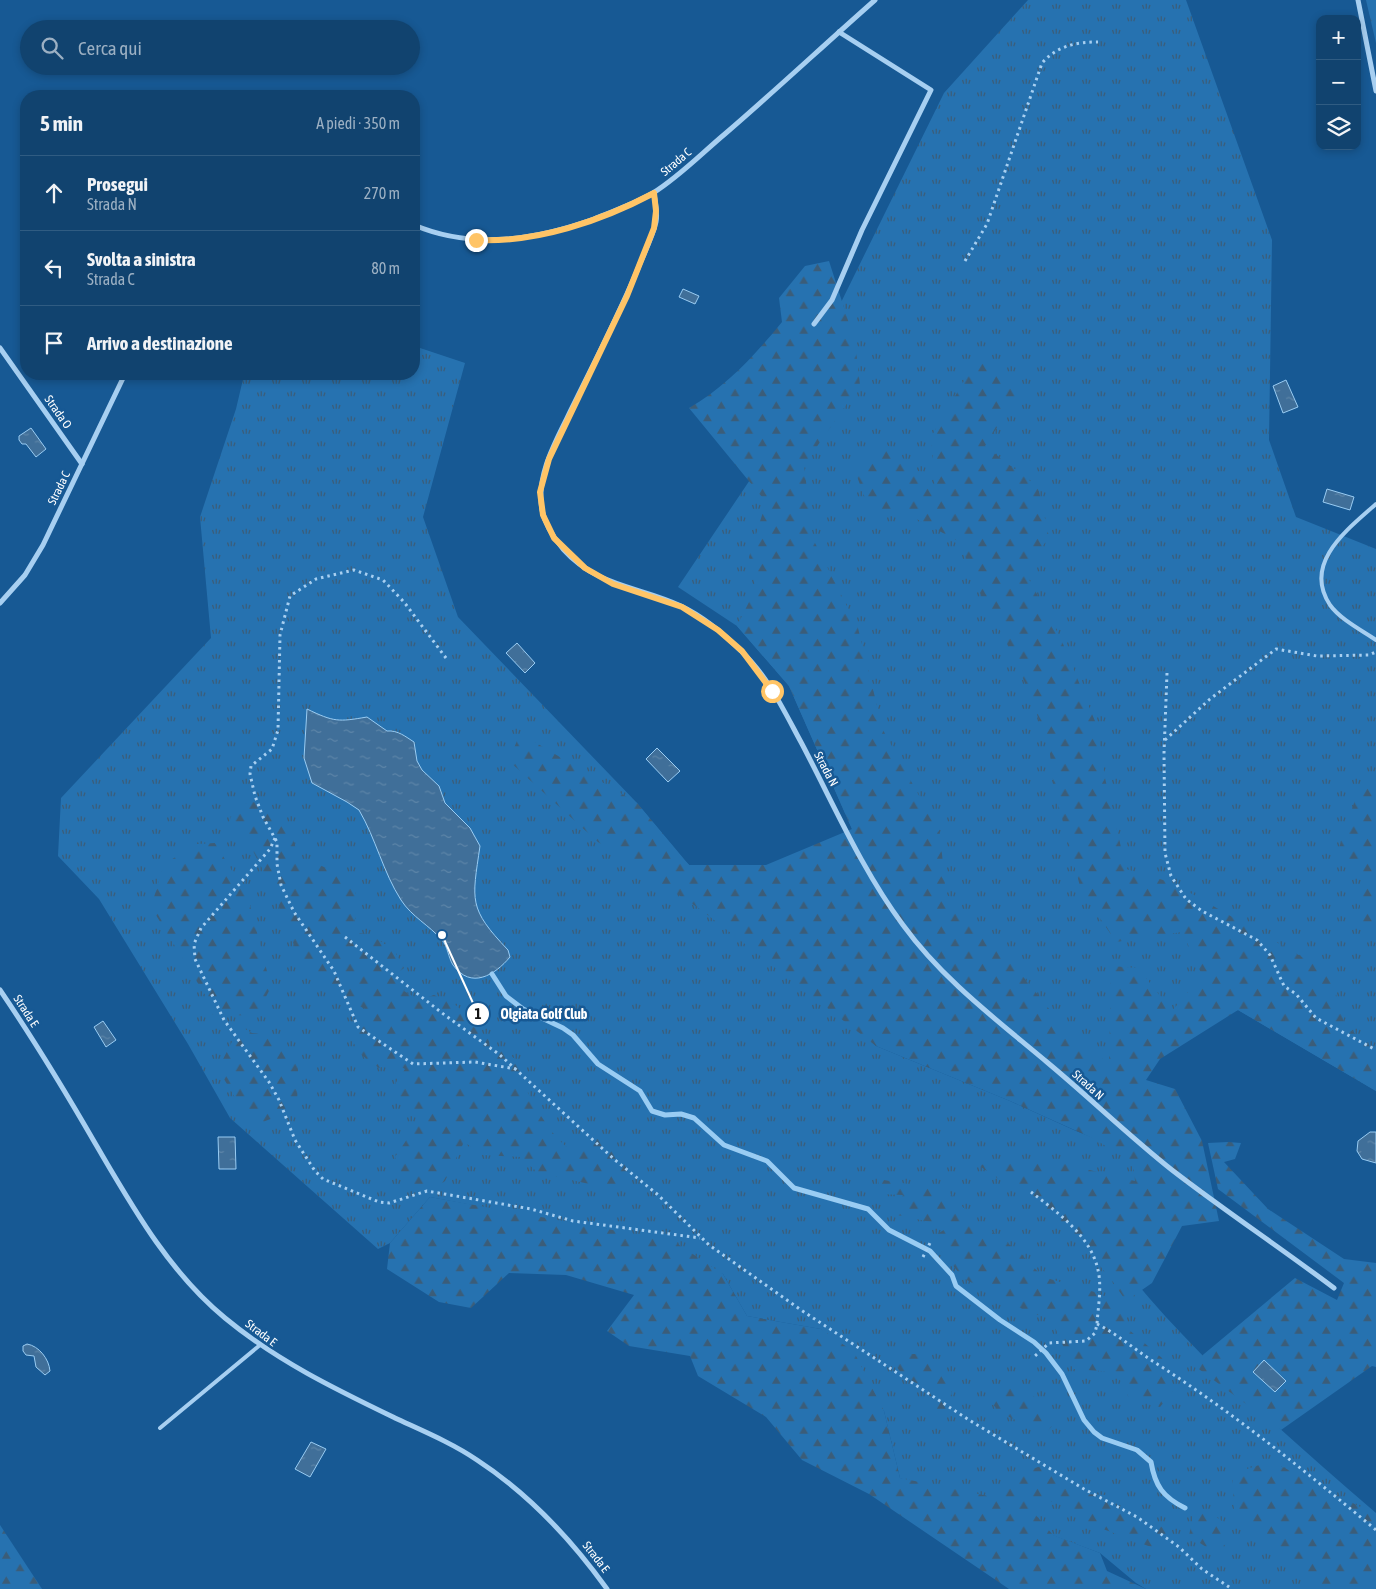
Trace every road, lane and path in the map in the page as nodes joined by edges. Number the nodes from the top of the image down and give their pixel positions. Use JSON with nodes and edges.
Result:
{"nodes":[{"id":1,"x":875,"y":0,"type":"edge"},
{"id":2,"x":1358,"y":0,"type":"edge"},
{"id":3,"x":839,"y":32,"type":"junction"},
{"id":4,"x":1098,"y":42,"type":"dead end"},
{"id":5,"x":1376,"y":91,"type":"edge"},
{"id":6,"x":654,"y":193,"type":"junction"},
{"id":7,"x":420,"y":227,"type":"edge"},
{"id":8,"x":965,"y":261,"type":"dead end"},
{"id":9,"x":814,"y":324,"type":"dead end"},
{"id":10,"x":0,"y":348,"type":"edge"},
{"id":11,"x":20,"y":376,"type":"edge"},
{"id":12,"x":23,"y":380,"type":"edge"},
{"id":13,"x":122,"y":380,"type":"edge"},
{"id":14,"x":82,"y":464,"type":"junction"},
{"id":15,"x":1376,"y":504,"type":"edge"},
{"id":16,"x":0,"y":602,"type":"edge"},
{"id":17,"x":1376,"y":640,"type":"edge"},
{"id":18,"x":1376,"y":652,"type":"edge"},
{"id":19,"x":446,"y":658,"type":"dead end"},
{"id":20,"x":1167,"y":673,"type":"dead end"},
{"id":21,"x":1164,"y":741,"type":"junction"},
{"id":22,"x":275,"y":838,"type":"junction"},
{"id":23,"x":270,"y":849,"type":"junction"},
{"id":24,"x":277,"y":852,"type":"junction"},
{"id":25,"x":345,"y":937,"type":"dead end"},
{"id":26,"x":0,"y":990,"type":"edge"},
{"id":27,"x":1376,"y":1050,"type":"edge"},
{"id":28,"x":516,"y":1070,"type":"junction"},
{"id":29,"x":1031,"y":1192,"type":"dead end"},
{"id":30,"x":701,"y":1238,"type":"junction"},
{"id":31,"x":930,"y":1243,"type":"dead end"},
{"id":32,"x":923,"y":1256,"type":"dead end"},
{"id":33,"x":1334,"y":1288,"type":"dead end"},
{"id":34,"x":1098,"y":1324,"type":"junction"},
{"id":35,"x":260,"y":1345,"type":"junction"},
{"id":36,"x":1036,"y":1355,"type":"dead end"},
{"id":37,"x":160,"y":1428,"type":"dead end"},
{"id":38,"x":1376,"y":1530,"type":"edge"},
{"id":39,"x":607,"y":1589,"type":"edge"},
{"id":40,"x":1232,"y":1589,"type":"edge"}],
"edges":[{"from":1,"to":3,"type":"street","name":"Strada C"},
{"from":2,"to":5,"type":"street"},
{"from":3,"to":6,"type":"street","name":"Strada C"},
{"from":3,"to":9,"type":"street"},
{"from":4,"to":8,"type":"path"},
{"from":6,"to":7,"type":"street","name":"Strada C"},
{"from":6,"to":33,"type":"street","name":"Strada N"},
{"from":10,"to":11,"type":"street","name":"Strada O"},
{"from":12,"to":14,"type":"street","name":"Strada O"},
{"from":13,"to":14,"type":"street","name":"Strada C"},
{"from":14,"to":16,"type":"street","name":"Strada C"},
{"from":15,"to":17,"type":"lane"},
{"from":18,"to":21,"type":"path"},
{"from":19,"to":22,"type":"path"},
{"from":20,"to":21,"type":"path"},
{"from":21,"to":27,"type":"path"},
{"from":22,"to":23,"type":"path"},
{"from":22,"to":24,"type":"path"},
{"from":23,"to":24,"type":"path"},
{"from":23,"to":30,"type":"path"},
{"from":24,"to":28,"type":"path"},
{"from":25,"to":28,"type":"path"},
{"from":26,"to":35,"type":"street","name":"Strada E"},
{"from":28,"to":30,"type":"path"},
{"from":29,"to":34,"type":"path"},
{"from":30,"to":40,"type":"path"},
{"from":31,"to":32,"type":"path"},
{"from":34,"to":36,"type":"path"},
{"from":34,"to":38,"type":"path"},
{"from":35,"to":37,"type":"lane"},
{"from":35,"to":39,"type":"street","name":"Strada E"}]}
